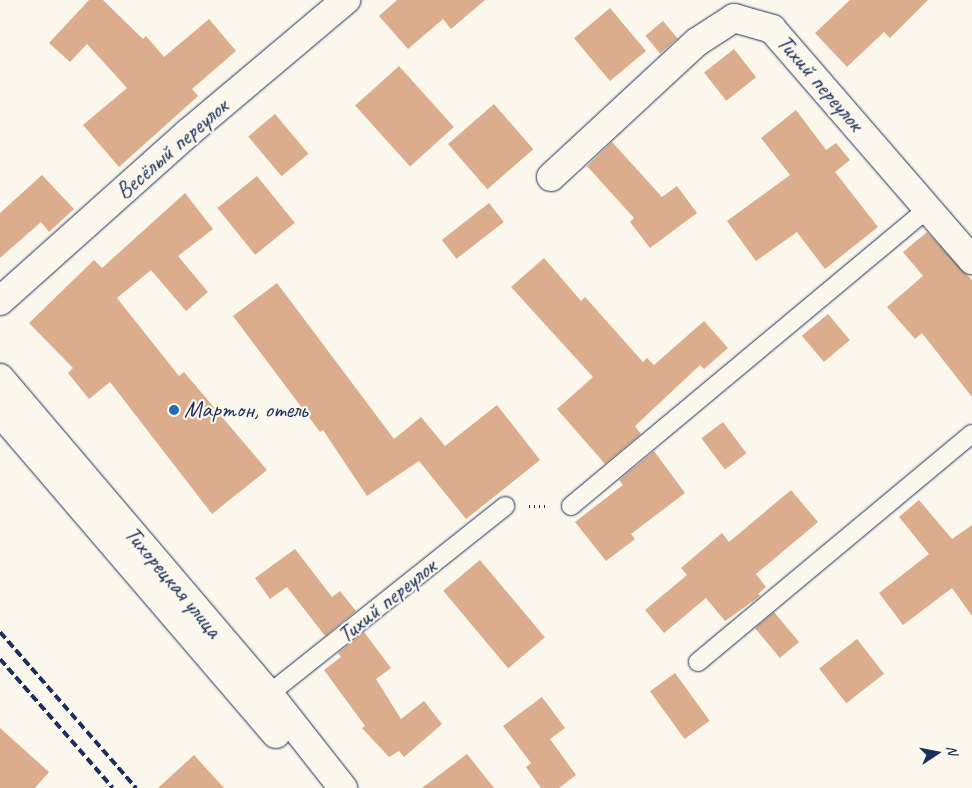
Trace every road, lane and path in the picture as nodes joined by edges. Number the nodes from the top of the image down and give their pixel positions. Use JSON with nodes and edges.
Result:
{"nodes":[{"id":1,"x":346,"y":0,"type":"edge"},
{"id":2,"x":551,"y":177,"type":"dead end"},
{"id":3,"x":929,"y":208,"type":"junction"},
{"id":4,"x":972,"y":260,"type":"edge"},
{"id":5,"x":0,"y":301,"type":"edge"},
{"id":6,"x":0,"y":378,"type":"edge"},
{"id":7,"x":0,"y":412,"type":"edge"},
{"id":8,"x":972,"y":434,"type":"edge"},
{"id":9,"x":505,"y":506,"type":"joint"},
{"id":10,"x":571,"y":506,"type":"joint"},
{"id":11,"x":698,"y":662,"type":"dead end"},
{"id":12,"x":269,"y":694,"type":"junction"},
{"id":13,"x":321,"y":788,"type":"edge"},
{"id":14,"x":343,"y":788,"type":"edge"}],
"edges":[{"from":1,"to":5,"type":"street","name":"Весёлый переулок"},
{"from":2,"to":3,"type":"street","name":"Тихий переулок"},
{"from":3,"to":4,"type":"street","name":"Тихий переулок"},
{"from":3,"to":10,"type":"lane"},
{"from":6,"to":12,"type":"street","name":"Тихорецкая улица"},
{"from":7,"to":13,"type":"street","name":"Тихорецкая улица"},
{"from":8,"to":11,"type":"lane"},
{"from":9,"to":10,"type":"path"},
{"from":9,"to":12,"type":"lane","name":"Тихий переулок"},
{"from":12,"to":14,"type":"street","name":"Тихорецкая улица"}]}
